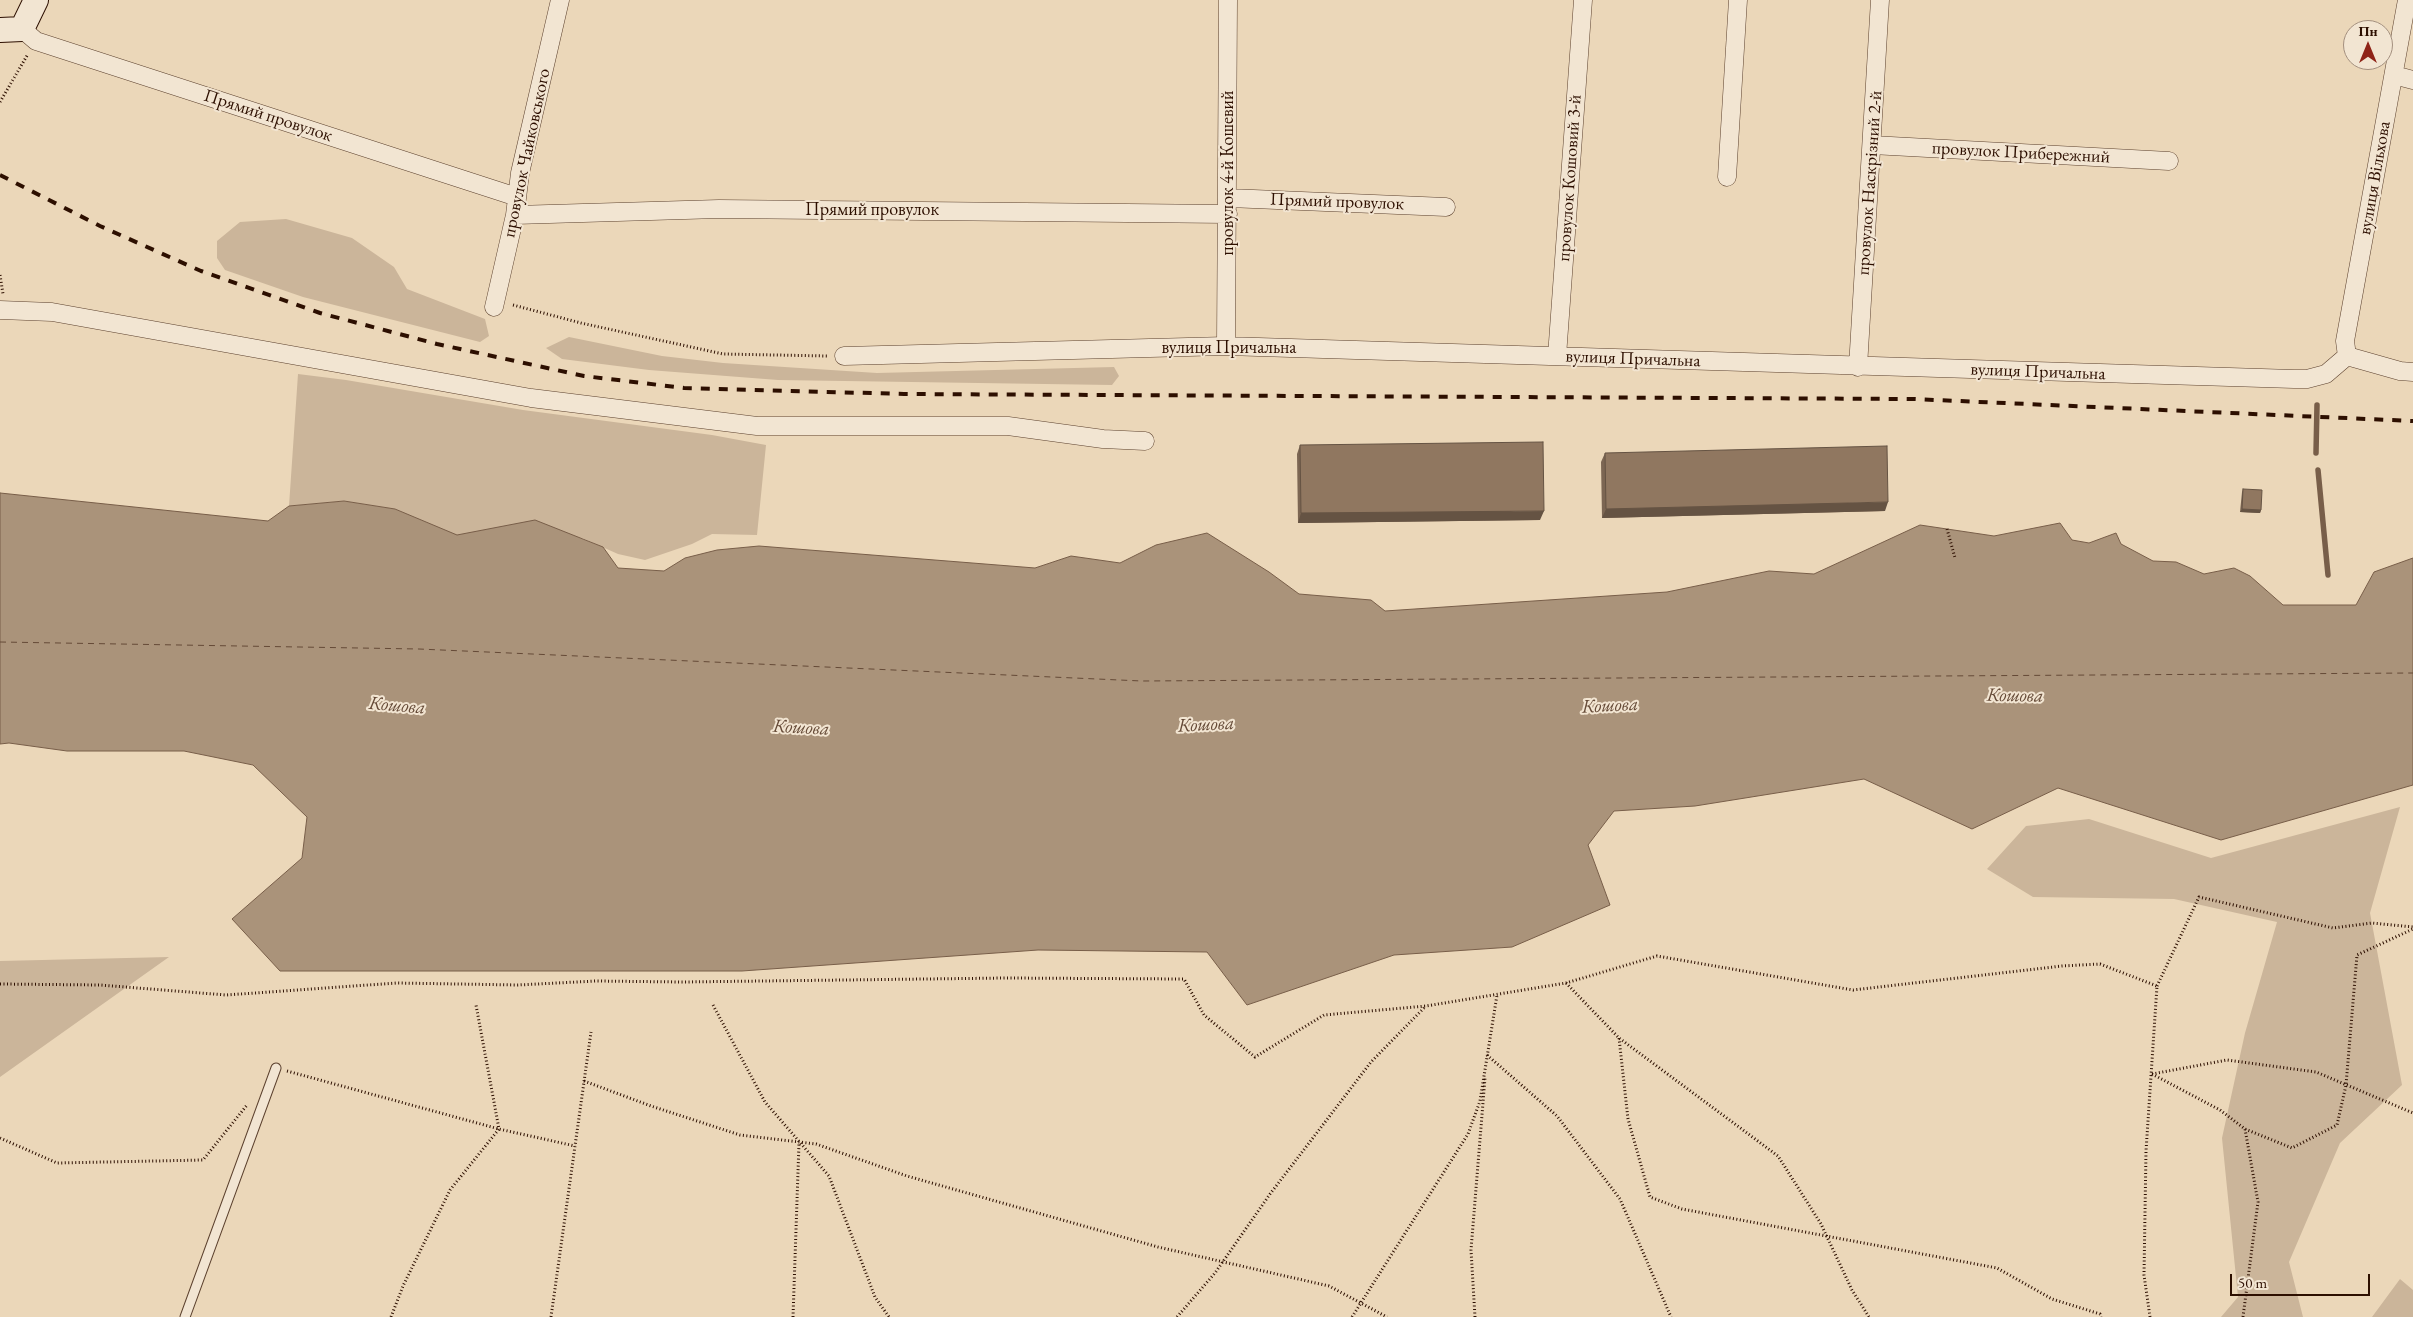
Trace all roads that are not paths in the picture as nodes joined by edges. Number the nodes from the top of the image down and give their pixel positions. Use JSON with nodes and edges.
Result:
{"nodes":[{"id":1,"x":36,"y":0,"type":"edge"},
{"id":2,"x":560,"y":0,"type":"edge"},
{"id":3,"x":1228,"y":0,"type":"edge"},
{"id":4,"x":1583,"y":0,"type":"edge"},
{"id":5,"x":1738,"y":0,"type":"edge"},
{"id":6,"x":1880,"y":0,"type":"edge"},
{"id":7,"x":2407,"y":0,"type":"edge"},
{"id":8,"x":20,"y":33,"type":"edge"},
{"id":9,"x":2394,"y":75,"type":"junction"},
{"id":10,"x":2413,"y":80,"type":"edge"},
{"id":11,"x":1872,"y":145,"type":"junction"},
{"id":12,"x":2169,"y":161,"type":"dead end"},
{"id":13,"x":1727,"y":177,"type":"dead end"},
{"id":14,"x":517,"y":197,"type":"junction"},
{"id":15,"x":1228,"y":206,"type":"junction"},
{"id":16,"x":1446,"y":207,"type":"dead end"},
{"id":17,"x":515,"y":215,"type":"junction"},
{"id":18,"x":494,"y":304,"type":"road end"},
{"id":19,"x":0,"y":310,"type":"edge"},
{"id":20,"x":1226,"y":346,"type":"junction"},
{"id":21,"x":844,"y":356,"type":"road end"},
{"id":22,"x":1557,"y":356,"type":"junction"},
{"id":23,"x":2347,"y":356,"type":"junction"},
{"id":24,"x":1858,"y":367,"type":"junction"},
{"id":25,"x":2413,"y":372,"type":"edge"},
{"id":26,"x":1145,"y":441,"type":"dead end"},
{"id":27,"x":276,"y":1068,"type":"road end"},
{"id":28,"x":185,"y":1317,"type":"edge"}],
"edges":[{"from":1,"to":8,"type":"street"},
{"from":2,"to":14,"type":"street","name":"провулок Чайковського"},
{"from":3,"to":15,"type":"street","name":"провулок 4-й Кошевий"},
{"from":4,"to":22,"type":"street","name":"провулок Кошовий 3-й"},
{"from":5,"to":13,"type":"street"},
{"from":6,"to":11,"type":"street","name":"провулок Наскрізний 2-й"},
{"from":7,"to":9,"type":"street","name":"вулиця Вільхова"},
{"from":8,"to":14,"type":"street","name":"Прямий провулок"},
{"from":9,"to":10,"type":"street"},
{"from":9,"to":23,"type":"street","name":"вулиця Вільхова"},
{"from":11,"to":12,"type":"street","name":"провулок Прибережний"},
{"from":11,"to":24,"type":"street","name":"провулок Наскрізний 2-й"},
{"from":14,"to":17,"type":"street","name":"провулок Чайковського"},
{"from":15,"to":16,"type":"street","name":"Прямий провулок"},
{"from":15,"to":17,"type":"street","name":"Прямий провулок"},
{"from":15,"to":20,"type":"street","name":"провулок 4-й Кошевий"},
{"from":17,"to":18,"type":"street","name":"провулок Чайковського"},
{"from":19,"to":26,"type":"street"},
{"from":20,"to":21,"type":"street","name":"вулиця Причальна"},
{"from":20,"to":22,"type":"street","name":"вулиця Причальна"},
{"from":22,"to":24,"type":"street","name":"вулиця Причальна"},
{"from":23,"to":24,"type":"street","name":"вулиця Причальна"},
{"from":23,"to":25,"type":"street"},
{"from":27,"to":28,"type":"lane"}]}
